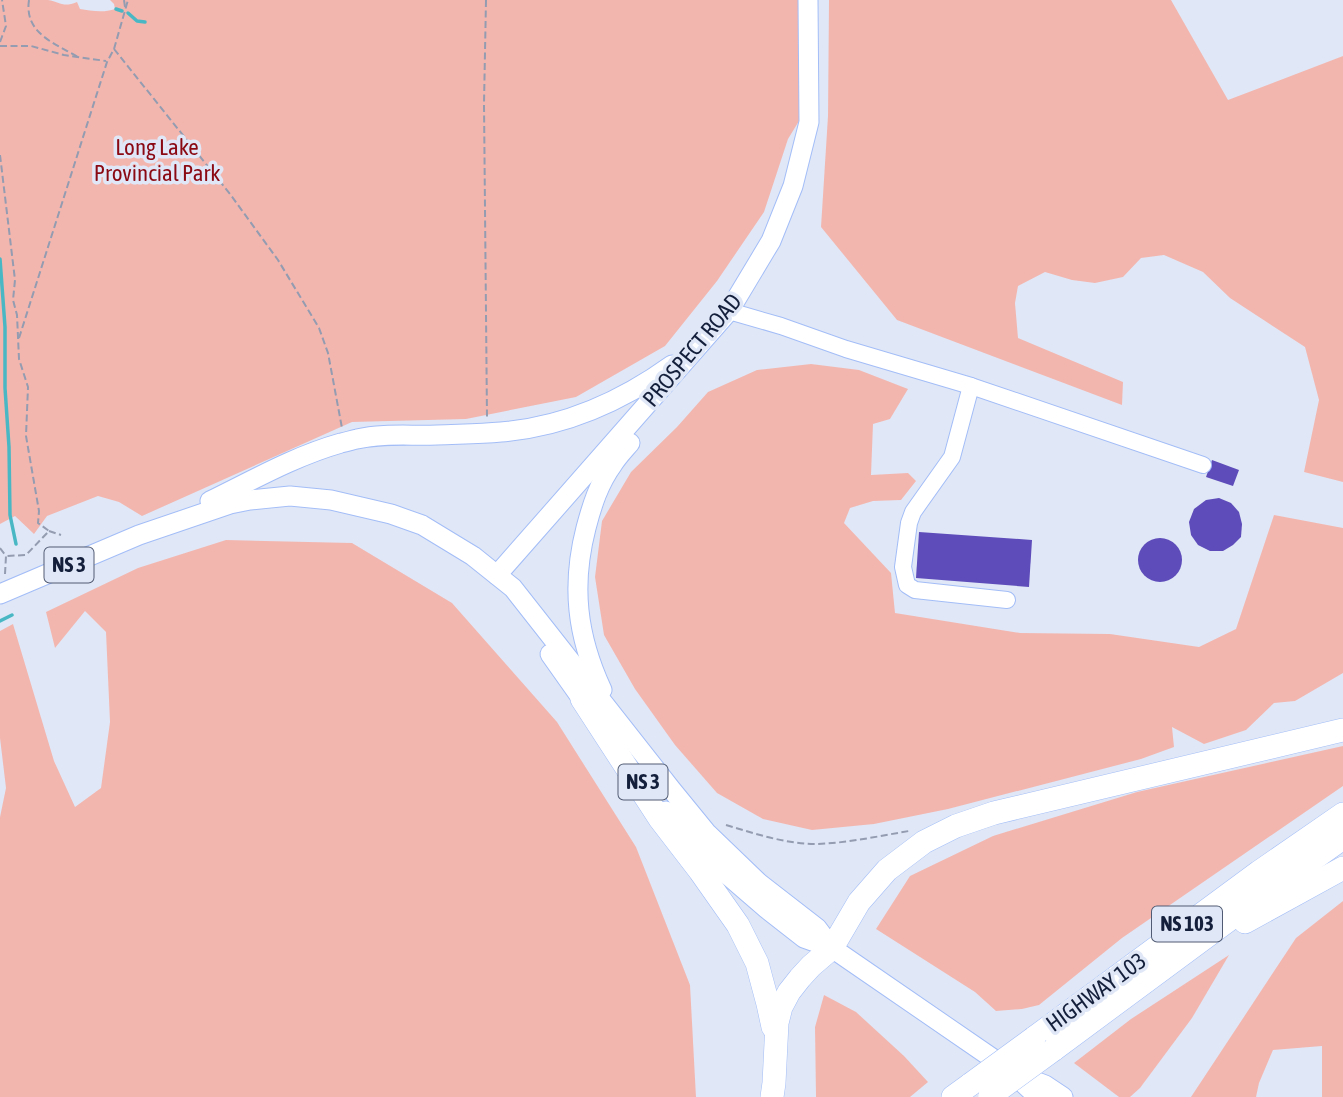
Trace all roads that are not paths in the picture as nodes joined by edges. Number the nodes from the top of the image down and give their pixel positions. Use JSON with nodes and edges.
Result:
{"nodes":[{"id":1,"x":808,"y":0,"type":"edge"},
{"id":2,"x":729,"y":311,"type":"junction"},
{"id":3,"x":699,"y":346,"type":"junction"},
{"id":4,"x":971,"y":386,"type":"junction"},
{"id":5,"x":1203,"y":465,"type":"dead end"},
{"id":6,"x":139,"y":535,"type":"junction"},
{"id":7,"x":497,"y":575,"type":"junction"},
{"id":8,"x":2,"y":593,"type":"edge"},
{"id":9,"x":1007,"y":600,"type":"dead end"},
{"id":10,"x":582,"y":699,"type":"junction"},
{"id":11,"x":625,"y":730,"type":"junction"},
{"id":12,"x":1343,"y":730,"type":"edge"},
{"id":13,"x":1343,"y":814,"type":"edge"},
{"id":14,"x":1343,"y":838,"type":"edge"},
{"id":15,"x":1343,"y":868,"type":"edge"},
{"id":16,"x":832,"y":948,"type":"junction"},
{"id":17,"x":1143,"y":983,"type":"junction"},
{"id":18,"x":1043,"y":1044,"type":"junction"},
{"id":19,"x":776,"y":1048,"type":"junction"},
{"id":20,"x":1007,"y":1069,"type":"junction"},
{"id":21,"x":976,"y":1093,"type":"edge"},
{"id":22,"x":772,"y":1097,"type":"edge"},
{"id":23,"x":1038,"y":1097,"type":"edge"},
{"id":24,"x":1063,"y":1097,"type":"edge"}],
"edges":[{"from":1,"to":2,"type":"main road","name":"PROSPECT ROAD"},
{"from":2,"to":3,"type":"main road","name":"PROSPECT ROAD"},
{"from":2,"to":4,"type":"lane"},
{"from":3,"to":6,"type":"main road"},
{"from":3,"to":7,"type":"main road","name":"PROSPECT ROAD"},
{"from":3,"to":11,"type":"main road"},
{"from":4,"to":5,"type":"lane"},
{"from":4,"to":9,"type":"lane"},
{"from":6,"to":7,"type":"main road","number":"NS 3"},
{"from":6,"to":8,"type":"main road","number":"NS 3"},
{"from":7,"to":10,"type":"main road","number":"NS 3"},
{"from":7,"to":11,"type":"main road","number":"NS 3"},
{"from":10,"to":16,"type":"main road","number":"NS 3"},
{"from":10,"to":19,"type":"highway"},
{"from":11,"to":16,"type":"main road","number":"NS 3"},
{"from":12,"to":16,"type":"highway"},
{"from":13,"to":18,"type":"highway","name":"HIGHWAY 103","number":"NS 103"},
{"from":14,"to":17,"type":"highway","name":"HIGHWAY 103","number":"NS 103"},
{"from":15,"to":17,"type":"highway"},
{"from":16,"to":19,"type":"highway"},
{"from":16,"to":20,"type":"main road","number":"NS 3"},
{"from":17,"to":18,"type":"highway","name":"HIGHWAY 103","number":"NS 103"},
{"from":18,"to":21,"type":"highway","name":"HIGHWAY 103","number":"NS 103","bridge":true},
{"from":19,"to":22,"type":"highway"},
{"from":20,"to":23,"type":"main road","number":"NS 3"},
{"from":20,"to":24,"type":"main road","number":"NS 3"}]}
